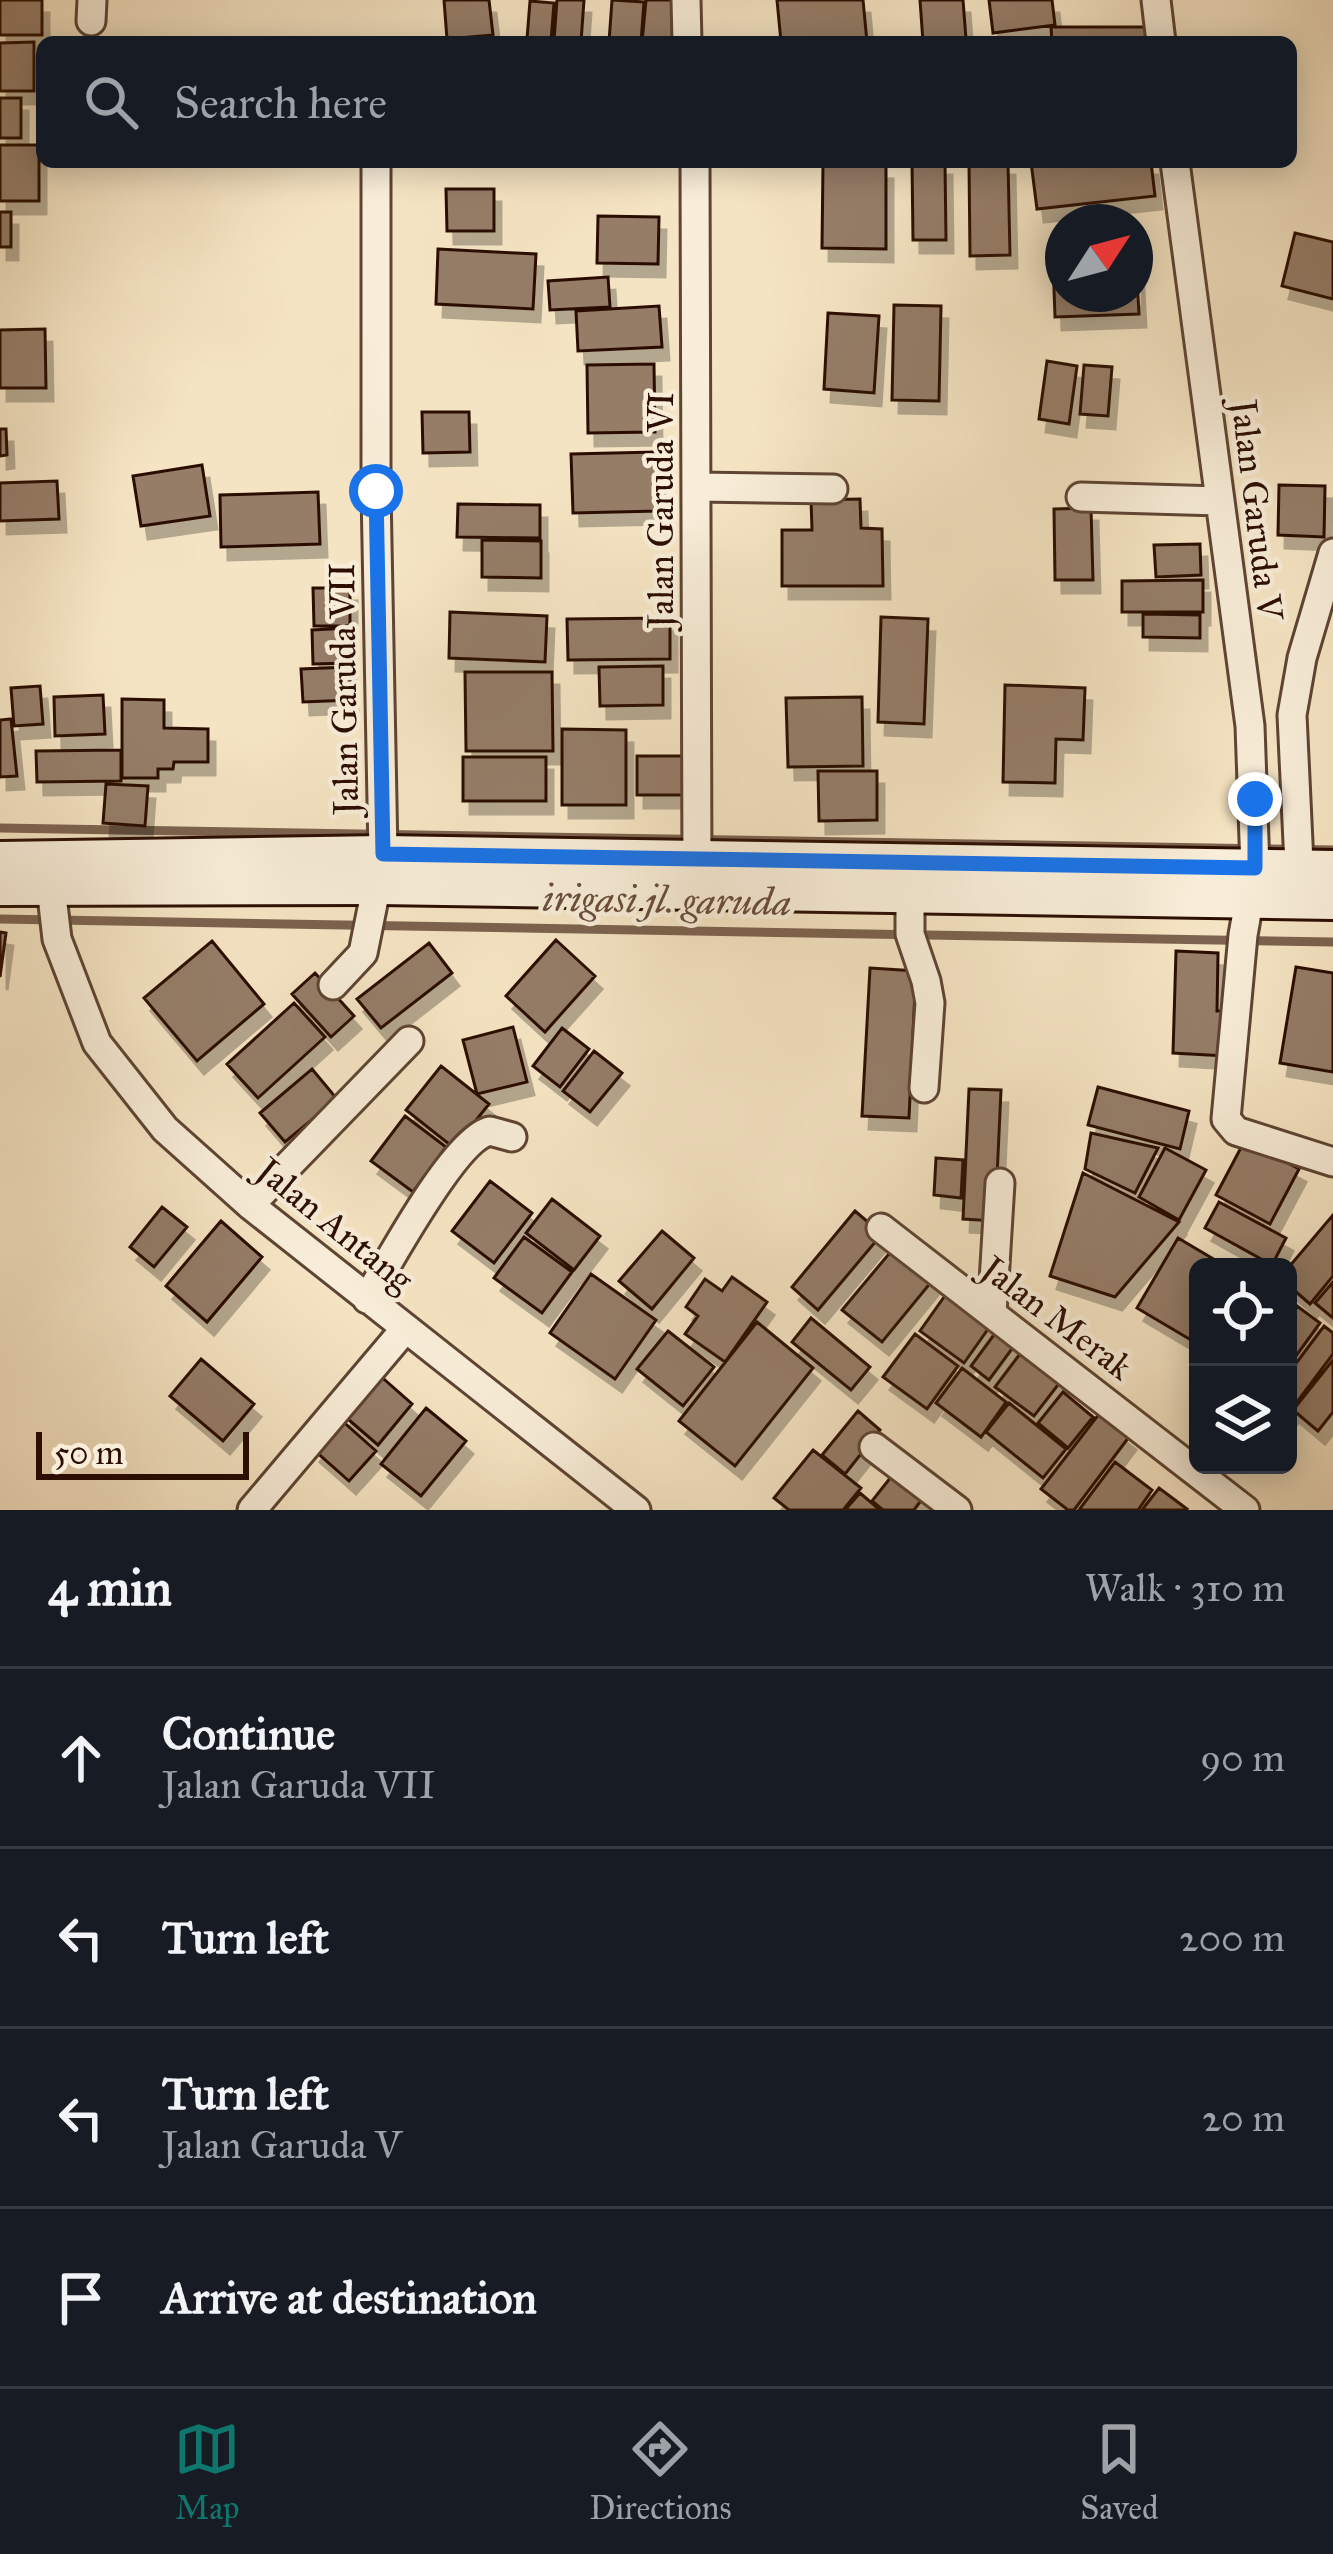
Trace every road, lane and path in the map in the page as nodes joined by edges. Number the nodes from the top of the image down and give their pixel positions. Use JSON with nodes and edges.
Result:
{"nodes":[{"id":1,"x":686,"y":0,"type":"edge"},
{"id":2,"x":1156,"y":0,"type":"edge"},
{"id":3,"x":687,"y":36,"type":"edge"},
{"id":4,"x":1160,"y":36,"type":"edge"},
{"id":5,"x":376,"y":168,"type":"edge"},
{"id":6,"x":695,"y":168,"type":"edge"},
{"id":7,"x":1176,"y":168,"type":"edge"},
{"id":8,"x":697,"y":487,"type":"junction"},
{"id":9,"x":832,"y":489,"type":"dead end"},
{"id":10,"x":1081,"y":497,"type":"dead end"},
{"id":11,"x":1220,"y":501,"type":"junction"},
{"id":12,"x":1333,"y":553,"type":"edge"},
{"id":13,"x":0,"y":860,"type":"edge"},
{"id":14,"x":381,"y":870,"type":"junction"},
{"id":15,"x":697,"y":874,"type":"junction"},
{"id":16,"x":1316,"y":885,"type":"edge"},
{"id":17,"x":0,"y":887,"type":"edge"},
{"id":18,"x":910,"y":896,"type":"junction"},
{"id":19,"x":51,"y":899,"type":"junction"},
{"id":20,"x":1247,"y":913,"type":"junction"},
{"id":21,"x":333,"y":985,"type":"dead end"},
{"id":22,"x":409,"y":1042,"type":"dead end"},
{"id":23,"x":924,"y":1088,"type":"dead end"},
{"id":24,"x":512,"y":1137,"type":"dead end"},
{"id":25,"x":1333,"y":1162,"type":"edge"},
{"id":26,"x":1000,"y":1183,"type":"dead end"},
{"id":27,"x":250,"y":1205,"type":"junction"},
{"id":28,"x":881,"y":1228,"type":"dead end"},
{"id":29,"x":367,"y":1299,"type":"junction"},
{"id":30,"x":992,"y":1314,"type":"junction"},
{"id":31,"x":406,"y":1329,"type":"junction"},
{"id":32,"x":874,"y":1447,"type":"dead end"},
{"id":33,"x":252,"y":1510,"type":"edge"},
{"id":34,"x":636,"y":1510,"type":"edge"},
{"id":35,"x":957,"y":1510,"type":"edge"},
{"id":36,"x":1245,"y":1510,"type":"edge"}],
"edges":[{"from":1,"to":3,"type":"street"},
{"from":2,"to":4,"type":"street"},
{"from":5,"to":14,"type":"street","name":"Jalan Garuda VII"},
{"from":6,"to":8,"type":"street","name":"Jalan Garuda VI"},
{"from":7,"to":11,"type":"street","name":"Jalan Garuda V"},
{"from":8,"to":9,"type":"street"},
{"from":8,"to":15,"type":"street","name":"Jalan Garuda VI"},
{"from":10,"to":11,"type":"street"},
{"from":11,"to":20,"type":"street","name":"Jalan Garuda V"},
{"from":12,"to":16,"type":"street"},
{"from":13,"to":14,"type":"main road"},
{"from":14,"to":15,"type":"main road"},
{"from":14,"to":19,"type":"main road"},
{"from":14,"to":21,"type":"street","name":"Jalan Garuda VII"},
{"from":15,"to":18,"type":"main road"},
{"from":15,"to":20,"type":"main road"},
{"from":16,"to":20,"type":"main road"},
{"from":17,"to":19,"type":"main road"},
{"from":18,"to":20,"type":"main road"},
{"from":18,"to":23,"type":"street"},
{"from":19,"to":27,"type":"street","name":"Jalan Antang"},
{"from":20,"to":25,"type":"street","name":"Jalan Garuda V"},
{"from":22,"to":27,"type":"street"},
{"from":24,"to":29,"type":"street"},
{"from":26,"to":30,"type":"street"},
{"from":27,"to":29,"type":"street","name":"Jalan Antang"},
{"from":28,"to":30,"type":"street","name":"Jalan Merak"},
{"from":29,"to":31,"type":"street","name":"Jalan Antang"},
{"from":30,"to":36,"type":"street","name":"Jalan Merak"},
{"from":31,"to":33,"type":"street"},
{"from":31,"to":34,"type":"street","name":"Jalan Antang"},
{"from":32,"to":35,"type":"street"}]}
